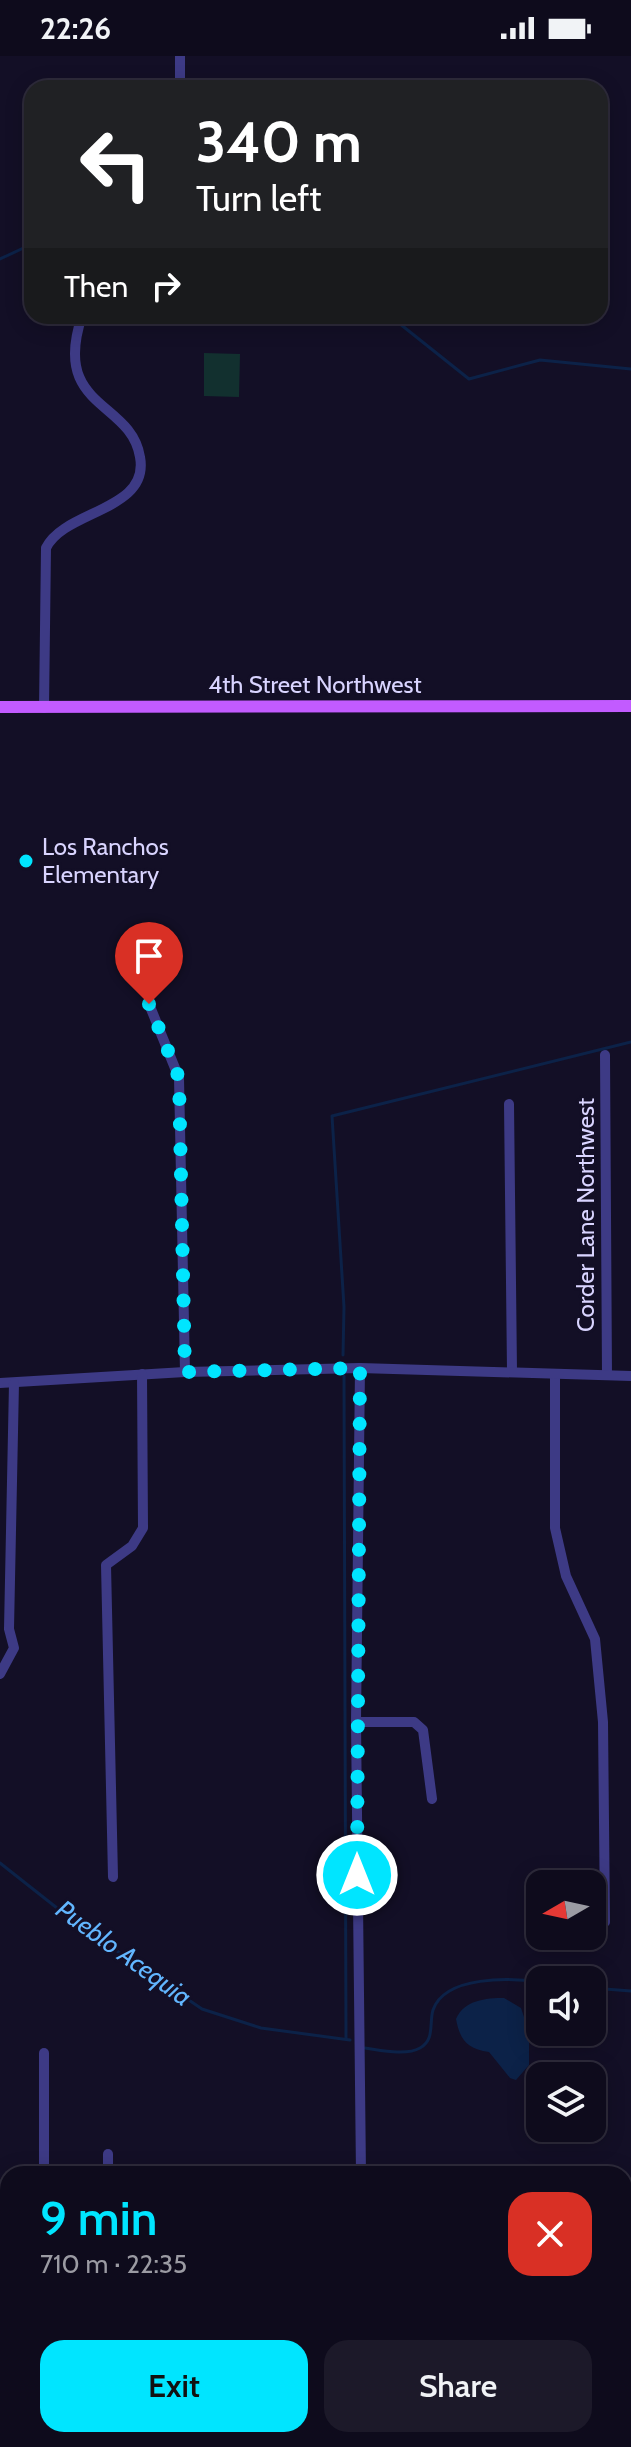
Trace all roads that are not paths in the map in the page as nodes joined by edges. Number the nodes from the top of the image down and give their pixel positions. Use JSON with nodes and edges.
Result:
{"nodes":[{"id":1,"x":180,"y":56,"type":"edge"},
{"id":2,"x":180,"y":80,"type":"edge"},
{"id":3,"x":79,"y":324,"type":"edge"},
{"id":4,"x":631,"y":706,"type":"edge"},
{"id":5,"x":0,"y":707,"type":"edge"},
{"id":6,"x":44,"y":708,"type":"junction"},
{"id":7,"x":149,"y":1004,"type":"dead end"},
{"id":8,"x":605,"y":1055,"type":"dead end"},
{"id":9,"x":509,"y":1104,"type":"dead end"},
{"id":10,"x":360,"y":1368,"type":"junction"},
{"id":11,"x":512,"y":1371,"type":"junction"},
{"id":12,"x":185,"y":1372,"type":"junction"},
{"id":13,"x":142,"y":1374,"type":"junction"},
{"id":14,"x":555,"y":1375,"type":"junction"},
{"id":15,"x":607,"y":1375,"type":"junction"},
{"id":16,"x":631,"y":1376,"type":"edge"},
{"id":17,"x":0,"y":1383,"type":"edge"},
{"id":18,"x":14,"y":1383,"type":"junction"},
{"id":19,"x":0,"y":1674,"type":"edge"},
{"id":20,"x":356,"y":1722,"type":"junction"},
{"id":21,"x":432,"y":1799,"type":"dead end"},
{"id":22,"x":604,"y":1870,"type":"edge"},
{"id":23,"x":113,"y":1877,"type":"dead end"},
{"id":24,"x":44,"y":2053,"type":"dead end"},
{"id":25,"x":108,"y":2154,"type":"dead end"},
{"id":26,"x":44,"y":2166,"type":"edge"},
{"id":27,"x":108,"y":2166,"type":"edge"},
{"id":28,"x":361,"y":2166,"type":"edge"}],
"edges":[{"from":1,"to":2,"type":"street"},
{"from":3,"to":6,"type":"street"},
{"from":4,"to":6,"type":"main road","name":"4th Street Northwest"},
{"from":5,"to":6,"type":"main road","name":"4th Street Northwest"},
{"from":7,"to":12,"type":"street"},
{"from":8,"to":15,"type":"street","name":"Corder Lane Northwest"},
{"from":9,"to":11,"type":"street"},
{"from":10,"to":11,"type":"street"},
{"from":10,"to":12,"type":"street"},
{"from":10,"to":20,"type":"street"},
{"from":11,"to":14,"type":"street"},
{"from":12,"to":13,"type":"street"},
{"from":13,"to":18,"type":"street"},
{"from":13,"to":23,"type":"street"},
{"from":14,"to":15,"type":"street"},
{"from":14,"to":22,"type":"street"},
{"from":15,"to":16,"type":"street"},
{"from":17,"to":18,"type":"street"},
{"from":18,"to":19,"type":"street"},
{"from":20,"to":21,"type":"street"},
{"from":20,"to":28,"type":"street"},
{"from":24,"to":26,"type":"street"},
{"from":25,"to":27,"type":"street"}]}
